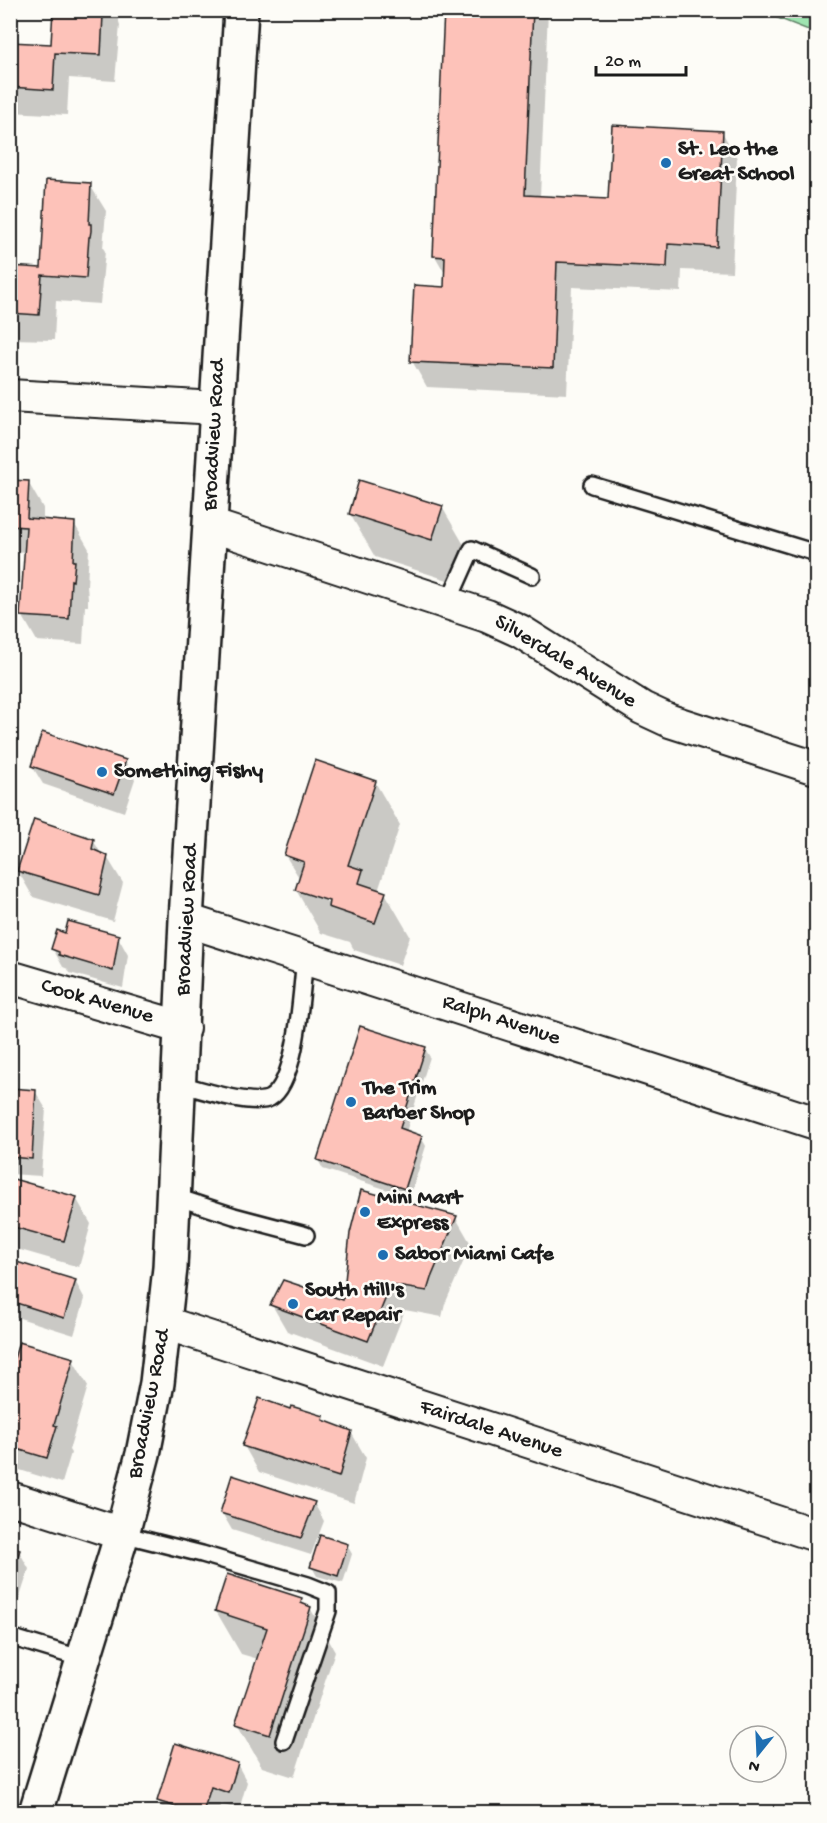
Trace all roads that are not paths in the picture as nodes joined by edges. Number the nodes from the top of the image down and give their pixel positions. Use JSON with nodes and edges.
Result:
{"nodes":[{"id":1,"x":241,"y":10,"type":"edge"},
{"id":2,"x":10,"y":396,"type":"edge"},
{"id":3,"x":216,"y":408,"type":"junction"},
{"id":4,"x":591,"y":484,"type":"dead end"},
{"id":5,"x":210,"y":525,"type":"junction"},
{"id":6,"x":816,"y":553,"type":"edge"},
{"id":7,"x":532,"y":576,"type":"dead end"},
{"id":8,"x":448,"y":603,"type":"junction"},
{"id":9,"x":816,"y":768,"type":"edge"},
{"id":10,"x":186,"y":920,"type":"junction"},
{"id":11,"x":305,"y":958,"type":"junction"},
{"id":12,"x":10,"y":977,"type":"edge"},
{"id":13,"x":183,"y":1028,"type":"junction"},
{"id":14,"x":180,"y":1084,"type":"junction"},
{"id":15,"x":816,"y":1123,"type":"edge"},
{"id":16,"x":173,"y":1196,"type":"junction"},
{"id":17,"x":306,"y":1235,"type":"dead end"},
{"id":18,"x":165,"y":1323,"type":"junction"},
{"id":19,"x":10,"y":1498,"type":"edge"},
{"id":20,"x":122,"y":1534,"type":"junction"},
{"id":21,"x":816,"y":1535,"type":"edge"},
{"id":22,"x":10,"y":1637,"type":"edge"},
{"id":23,"x":83,"y":1659,"type":"junction"},
{"id":24,"x":284,"y":1741,"type":"dead end"},
{"id":25,"x":10,"y":1811,"type":"edge"},
{"id":26,"x":16,"y":1812,"type":"edge"},
{"id":27,"x":36,"y":1812,"type":"edge"}],
"edges":[{"from":1,"to":3,"type":"main road","name":"Broadview Road"},
{"from":2,"to":3,"type":"street"},
{"from":3,"to":5,"type":"main road","name":"Broadview Road"},
{"from":4,"to":6,"type":"lane"},
{"from":5,"to":8,"type":"street","name":"Silverdale Avenue"},
{"from":5,"to":10,"type":"main road","name":"Broadview Road"},
{"from":7,"to":8,"type":"lane"},
{"from":8,"to":9,"type":"street","name":"Silverdale Avenue"},
{"from":10,"to":11,"type":"street","name":"Ralph Avenue"},
{"from":10,"to":13,"type":"main road","name":"Broadview Road"},
{"from":11,"to":14,"type":"lane"},
{"from":11,"to":15,"type":"street","name":"Ralph Avenue"},
{"from":12,"to":13,"type":"street","name":"Cook Avenue"},
{"from":13,"to":14,"type":"main road","name":"Broadview Road"},
{"from":14,"to":16,"type":"main road","name":"Broadview Road"},
{"from":16,"to":17,"type":"lane"},
{"from":16,"to":18,"type":"main road","name":"Broadview Road"},
{"from":18,"to":20,"type":"main road","name":"Broadview Road"},
{"from":18,"to":21,"type":"street","name":"Fairdale Avenue"},
{"from":19,"to":20,"type":"street"},
{"from":20,"to":23,"type":"main road","name":"Broadview Road"},
{"from":20,"to":24,"type":"lane"},
{"from":22,"to":23,"type":"lane"},
{"from":23,"to":27,"type":"main road","name":"Broadview Road"},
{"from":25,"to":26,"type":"lane"}]}
